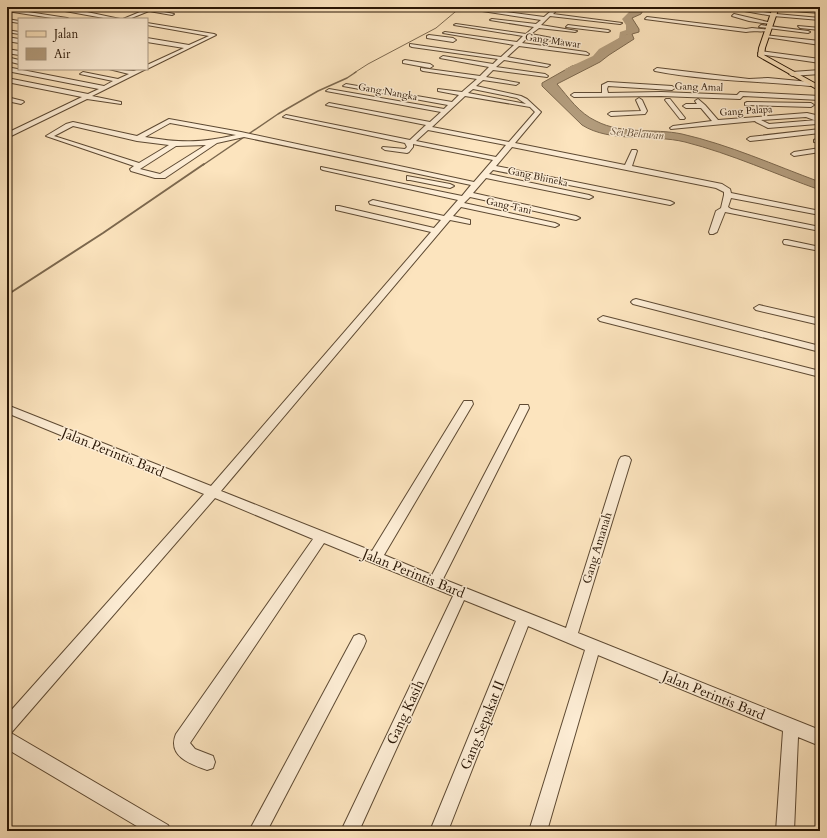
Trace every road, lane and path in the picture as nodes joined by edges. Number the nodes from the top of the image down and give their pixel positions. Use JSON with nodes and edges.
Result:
{"nodes":[{"id":1,"x":19,"y":7,"type":"edge"},
{"id":2,"x":45,"y":7,"type":"edge"},
{"id":3,"x":97,"y":7,"type":"edge"},
{"id":4,"x":156,"y":7,"type":"edge"},
{"id":5,"x":536,"y":7,"type":"edge"},
{"id":6,"x":724,"y":7,"type":"edge"},
{"id":7,"x":804,"y":7,"type":"edge"},
{"id":8,"x":469,"y":8,"type":"dead end"},
{"id":9,"x":820,"y":9,"type":"edge"},
{"id":10,"x":148,"y":10,"type":"junction"},
{"id":11,"x":530,"y":10,"type":"dead end"},
{"id":12,"x":8,"y":11,"type":"edge"},
{"id":13,"x":820,"y":12,"type":"edge"},
{"id":14,"x":80,"y":13,"type":"junction"},
{"id":15,"x":138,"y":14,"type":"junction"},
{"id":16,"x":172,"y":14,"type":"dead end"},
{"id":17,"x":734,"y":15,"type":"dead end"},
{"id":18,"x":499,"y":16,"type":"dead end"},
{"id":19,"x":159,"y":17,"type":"dead end"},
{"id":20,"x":60,"y":18,"type":"edge"},
{"id":21,"x":112,"y":18,"type":"edge"},
{"id":22,"x":128,"y":18,"type":"edge"},
{"id":23,"x":546,"y":18,"type":"edge"},
{"id":24,"x":647,"y":18,"type":"dead end"},
{"id":25,"x":7,"y":20,"type":"edge"},
{"id":26,"x":492,"y":20,"type":"dead end"},
{"id":27,"x":820,"y":20,"type":"edge"},
{"id":28,"x":771,"y":21,"type":"edge"},
{"id":29,"x":18,"y":22,"type":"edge"},
{"id":30,"x":620,"y":23,"type":"dead end"},
{"id":31,"x":803,"y":23,"type":"dead end"},
{"id":32,"x":148,"y":24,"type":"edge"},
{"id":33,"x":744,"y":24,"type":"dead end"},
{"id":34,"x":456,"y":25,"type":"dead end"},
{"id":35,"x":508,"y":26,"type":"dead end"},
{"id":36,"x":820,"y":29,"type":"edge"},
{"id":37,"x":7,"y":31,"type":"edge"},
{"id":38,"x":575,"y":31,"type":"dead end"},
{"id":39,"x":608,"y":31,"type":"dead end"},
{"id":40,"x":808,"y":32,"type":"dead end"},
{"id":41,"x":18,"y":33,"type":"edge"},
{"id":42,"x":445,"y":33,"type":"dead end"},
{"id":43,"x":527,"y":35,"type":"junction"},
{"id":44,"x":430,"y":37,"type":"dead end"},
{"id":45,"x":820,"y":38,"type":"edge"},
{"id":46,"x":7,"y":39,"type":"edge"},
{"id":47,"x":148,"y":40,"type":"edge"},
{"id":48,"x":559,"y":40,"type":"dead end"},
{"id":49,"x":18,"y":41,"type":"edge"},
{"id":50,"x":519,"y":43,"type":"junction"},
{"id":51,"x":820,"y":43,"type":"edge"},
{"id":52,"x":148,"y":44,"type":"edge"},
{"id":53,"x":412,"y":45,"type":"dead end"},
{"id":54,"x":190,"y":47,"type":"junction"},
{"id":55,"x":512,"y":49,"type":"junction"},
{"id":56,"x":579,"y":49,"type":"dead end"},
{"id":57,"x":765,"y":49,"type":"junction"},
{"id":58,"x":184,"y":50,"type":"junction"},
{"id":59,"x":7,"y":51,"type":"edge"},
{"id":60,"x":18,"y":53,"type":"edge"},
{"id":61,"x":586,"y":54,"type":"dead end"},
{"id":62,"x":556,"y":55,"type":"dead end"},
{"id":63,"x":443,"y":58,"type":"dead end"},
{"id":64,"x":502,"y":58,"type":"junction"},
{"id":65,"x":7,"y":59,"type":"edge"},
{"id":66,"x":820,"y":60,"type":"edge"},
{"id":67,"x":18,"y":62,"type":"edge"},
{"id":68,"x":18,"y":62,"type":"edge"},
{"id":69,"x":405,"y":62,"type":"dead end"},
{"id":70,"x":547,"y":65,"type":"dead end"},
{"id":71,"x":148,"y":67,"type":"edge"},
{"id":72,"x":492,"y":67,"type":"junction"},
{"id":73,"x":7,"y":68,"type":"edge"},
{"id":74,"x":423,"y":69,"type":"dead end"},
{"id":75,"x":118,"y":70,"type":"edge"},
{"id":76,"x":141,"y":70,"type":"edge"},
{"id":77,"x":657,"y":70,"type":"dead end"},
{"id":78,"x":820,"y":72,"type":"edge"},
{"id":79,"x":135,"y":73,"type":"junction"},
{"id":80,"x":486,"y":73,"type":"junction"},
{"id":81,"x":83,"y":74,"type":"dead end"},
{"id":82,"x":792,"y":74,"type":"junction"},
{"id":83,"x":545,"y":76,"type":"dead end"},
{"id":84,"x":480,"y":78,"type":"junction"},
{"id":85,"x":7,"y":80,"type":"edge"},
{"id":86,"x":120,"y":81,"type":"junction"},
{"id":87,"x":809,"y":81,"type":"junction"},
{"id":88,"x":516,"y":83,"type":"dead end"},
{"id":89,"x":346,"y":86,"type":"dead end"},
{"id":90,"x":472,"y":87,"type":"junction"},
{"id":91,"x":104,"y":88,"type":"junction"},
{"id":92,"x":820,"y":89,"type":"edge"},
{"id":93,"x":440,"y":90,"type":"dead end"},
{"id":94,"x":328,"y":91,"type":"dead end"},
{"id":95,"x":463,"y":94,"type":"junction"},
{"id":96,"x":574,"y":95,"type":"dead end"},
{"id":97,"x":586,"y":95,"type":"junction"},
{"id":98,"x":606,"y":95,"type":"junction"},
{"id":99,"x":88,"y":96,"type":"junction"},
{"id":100,"x":820,"y":98,"type":"edge"},
{"id":101,"x":7,"y":99,"type":"edge"},
{"id":102,"x":742,"y":99,"type":"junction"},
{"id":103,"x":639,"y":100,"type":"junction"},
{"id":104,"x":668,"y":100,"type":"junction"},
{"id":105,"x":698,"y":101,"type":"junction"},
{"id":106,"x":21,"y":102,"type":"dead end"},
{"id":107,"x":119,"y":103,"type":"dead end"},
{"id":108,"x":453,"y":104,"type":"junction"},
{"id":109,"x":329,"y":105,"type":"dead end"},
{"id":110,"x":820,"y":105,"type":"edge"},
{"id":111,"x":686,"y":106,"type":"dead end"},
{"id":112,"x":703,"y":106,"type":"junction"},
{"id":113,"x":533,"y":107,"type":"junction"},
{"id":114,"x":752,"y":109,"type":"dead end"},
{"id":115,"x":445,"y":111,"type":"junction"},
{"id":116,"x":611,"y":114,"type":"dead end"},
{"id":117,"x":286,"y":117,"type":"dead end"},
{"id":118,"x":682,"y":118,"type":"dead end"},
{"id":119,"x":42,"y":119,"type":"junction"},
{"id":120,"x":818,"y":120,"type":"edge"},
{"id":121,"x":716,"y":122,"type":"junction"},
{"id":122,"x":68,"y":125,"type":"junction"},
{"id":123,"x":429,"y":126,"type":"junction"},
{"id":124,"x":673,"y":128,"type":"dead end"},
{"id":125,"x":820,"y":131,"type":"edge"},
{"id":126,"x":7,"y":136,"type":"edge"},
{"id":127,"x":247,"y":136,"type":"junction"},
{"id":128,"x":140,"y":139,"type":"junction"},
{"id":129,"x":750,"y":139,"type":"dead end"},
{"id":130,"x":214,"y":142,"type":"junction"},
{"id":131,"x":409,"y":142,"type":"junction"},
{"id":132,"x":175,"y":144,"type":"junction"},
{"id":133,"x":509,"y":145,"type":"junction"},
{"id":134,"x":166,"y":148,"type":"junction"},
{"id":135,"x":384,"y":148,"type":"dead end"},
{"id":136,"x":820,"y":150,"type":"edge"},
{"id":137,"x":634,"y":151,"type":"dead end"},
{"id":138,"x":794,"y":154,"type":"dead end"},
{"id":139,"x":493,"y":163,"type":"junction"},
{"id":140,"x":139,"y":165,"type":"junction"},
{"id":141,"x":628,"y":166,"type":"junction"},
{"id":142,"x":323,"y":168,"type":"dead end"},
{"id":143,"x":483,"y":175,"type":"junction"},
{"id":144,"x":410,"y":178,"type":"dead end"},
{"id":145,"x":468,"y":193,"type":"junction"},
{"id":146,"x":728,"y":195,"type":"junction"},
{"id":147,"x":589,"y":197,"type":"dead end"},
{"id":148,"x":373,"y":202,"type":"dead end"},
{"id":149,"x":670,"y":203,"type":"dead end"},
{"id":150,"x":557,"y":206,"type":"dead end"},
{"id":151,"x":339,"y":208,"type":"dead end"},
{"id":152,"x":725,"y":210,"type":"junction"},
{"id":153,"x":817,"y":213,"type":"edge"},
{"id":154,"x":446,"y":218,"type":"junction"},
{"id":155,"x":576,"y":218,"type":"dead end"},
{"id":156,"x":467,"y":222,"type":"dead end"},
{"id":157,"x":555,"y":225,"type":"dead end"},
{"id":158,"x":816,"y":229,"type":"edge"},
{"id":159,"x":436,"y":231,"type":"junction"},
{"id":160,"x":714,"y":232,"type":"dead end"},
{"id":161,"x":787,"y":242,"type":"dead end"},
{"id":162,"x":820,"y":249,"type":"edge"},
{"id":163,"x":636,"y":302,"type":"dead end"},
{"id":164,"x":759,"y":308,"type":"dead end"},
{"id":165,"x":603,"y":319,"type":"dead end"},
{"id":166,"x":820,"y":322,"type":"edge"},
{"id":167,"x":820,"y":348,"type":"edge"},
{"id":168,"x":820,"y":374,"type":"edge"},
{"id":169,"x":468,"y":404,"type":"dead end"},
{"id":170,"x":524,"y":408,"type":"dead end"},
{"id":171,"x":7,"y":409,"type":"edge"},
{"id":172,"x":625,"y":460,"type":"dead end"},
{"id":173,"x":213,"y":492,"type":"junction"},
{"id":174,"x":322,"y":536,"type":"junction"},
{"id":175,"x":375,"y":558,"type":"junction"},
{"id":176,"x":435,"y":582,"type":"junction"},
{"id":177,"x":461,"y":593,"type":"junction"},
{"id":178,"x":524,"y":618,"type":"junction"},
{"id":179,"x":570,"y":637,"type":"junction"},
{"id":180,"x":359,"y":641,"type":"dead end"},
{"id":181,"x":594,"y":646,"type":"junction"},
{"id":182,"x":7,"y":727,"type":"edge"},
{"id":183,"x":791,"y":727,"type":"junction"},
{"id":184,"x":820,"y":738,"type":"edge"},
{"id":185,"x":7,"y":740,"type":"edge"},
{"id":186,"x":207,"y":762,"type":"dead end"},
{"id":187,"x":162,"y":831,"type":"edge"},
{"id":188,"x":258,"y":831,"type":"edge"},
{"id":189,"x":350,"y":831,"type":"edge"},
{"id":190,"x":439,"y":831,"type":"edge"},
{"id":191,"x":538,"y":831,"type":"edge"},
{"id":192,"x":785,"y":831,"type":"edge"}],
"edges":[{"from":1,"to":12,"type":"street"},
{"from":2,"to":14,"type":"street"},
{"from":3,"to":14,"type":"street"},
{"from":4,"to":10,"type":"street"},
{"from":5,"to":23,"type":"street"},
{"from":6,"to":28,"type":"street"},
{"from":7,"to":9,"type":"street"},
{"from":8,"to":23,"type":"street"},
{"from":10,"to":15,"type":"street"},
{"from":10,"to":16,"type":"street"},
{"from":11,"to":23,"type":"street"},
{"from":12,"to":20,"type":"street"},
{"from":13,"to":28,"type":"street"},
{"from":14,"to":21,"type":"street"},
{"from":15,"to":19,"type":"street"},
{"from":15,"to":22,"type":"street"},
{"from":17,"to":28,"type":"street"},
{"from":18,"to":23,"type":"street"},
{"from":23,"to":26,"type":"street"},
{"from":23,"to":30,"type":"street"},
{"from":23,"to":35,"type":"street"},
{"from":23,"to":38,"type":"street"},
{"from":23,"to":39,"type":"street"},
{"from":23,"to":43,"type":"street"},
{"from":24,"to":28,"type":"street"},
{"from":25,"to":29,"type":"street"},
{"from":27,"to":28,"type":"street"},
{"from":28,"to":31,"type":"street"},
{"from":28,"to":33,"type":"street"},
{"from":28,"to":36,"type":"street"},
{"from":28,"to":40,"type":"street"},
{"from":28,"to":45,"type":"street"},
{"from":28,"to":51,"type":"street"},
{"from":28,"to":57,"type":"main road"},
{"from":32,"to":54,"type":"street"},
{"from":34,"to":43,"type":"street"},
{"from":37,"to":41,"type":"street"},
{"from":42,"to":50,"type":"street"},
{"from":43,"to":48,"type":"street"},
{"from":43,"to":50,"type":"street"},
{"from":44,"to":55,"type":"street"},
{"from":46,"to":49,"type":"street"},
{"from":47,"to":54,"type":"street"},
{"from":50,"to":55,"type":"street"},
{"from":50,"to":56,"type":"street"},
{"from":50,"to":61,"type":"street","name":"Gang Mawar"},
{"from":52,"to":58,"type":"street"},
{"from":53,"to":64,"type":"street"},
{"from":54,"to":58,"type":"street"},
{"from":55,"to":62,"type":"street"},
{"from":55,"to":64,"type":"street"},
{"from":57,"to":66,"type":"street"},
{"from":57,"to":82,"type":"main road"},
{"from":58,"to":71,"type":"street"},
{"from":59,"to":60,"type":"street"},
{"from":63,"to":72,"type":"street"},
{"from":64,"to":70,"type":"street"},
{"from":64,"to":72,"type":"street"},
{"from":65,"to":67,"type":"street"},
{"from":68,"to":73,"type":"street"},
{"from":69,"to":80,"type":"street"},
{"from":72,"to":80,"type":"street"},
{"from":72,"to":83,"type":"street"},
{"from":73,"to":91,"type":"street"},
{"from":74,"to":84,"type":"street"},
{"from":75,"to":79,"type":"street"},
{"from":76,"to":79,"type":"street"},
{"from":77,"to":87,"type":"street"},
{"from":78,"to":82,"type":"street"},
{"from":79,"to":86,"type":"street"},
{"from":80,"to":84,"type":"street"},
{"from":81,"to":86,"type":"street"},
{"from":82,"to":87,"type":"main road"},
{"from":84,"to":88,"type":"street"},
{"from":84,"to":90,"type":"street"},
{"from":85,"to":99,"type":"street"},
{"from":86,"to":91,"type":"street"},
{"from":87,"to":92,"type":"main road"},
{"from":89,"to":108,"type":"street"},
{"from":90,"to":95,"type":"street"},
{"from":90,"to":113,"type":"street"},
{"from":91,"to":99,"type":"street"},
{"from":93,"to":95,"type":"street"},
{"from":94,"to":115,"type":"street","name":"Gang Nangka"},
{"from":95,"to":108,"type":"street"},
{"from":95,"to":113,"type":"street"},
{"from":96,"to":97,"type":"street","name":"Gang Amal"},
{"from":97,"to":98,"type":"street","name":"Gang Amal"},
{"from":97,"to":103,"type":"street"},
{"from":98,"to":102,"type":"street","name":"Gang Amal"},
{"from":98,"to":102,"type":"street"},
{"from":99,"to":107,"type":"street"},
{"from":99,"to":119,"type":"street"},
{"from":100,"to":102,"type":"street","name":"Gang Amal"},
{"from":101,"to":106,"type":"street"},
{"from":102,"to":105,"type":"street"},
{"from":102,"to":110,"type":"street"},
{"from":102,"to":114,"type":"street"},
{"from":103,"to":104,"type":"street"},
{"from":103,"to":116,"type":"street"},
{"from":104,"to":105,"type":"street"},
{"from":104,"to":118,"type":"street"},
{"from":105,"to":112,"type":"street"},
{"from":108,"to":115,"type":"street"},
{"from":109,"to":123,"type":"street"},
{"from":111,"to":112,"type":"street"},
{"from":112,"to":121,"type":"street"},
{"from":113,"to":133,"type":"street"},
{"from":115,"to":123,"type":"street"},
{"from":117,"to":131,"type":"street"},
{"from":119,"to":122,"type":"street"},
{"from":119,"to":126,"type":"street"},
{"from":120,"to":121,"type":"street","name":"Gang Palapa"},
{"from":121,"to":124,"type":"street","name":"Gang Palapa"},
{"from":122,"to":128,"type":"street"},
{"from":122,"to":140,"type":"street"},
{"from":123,"to":131,"type":"street"},
{"from":123,"to":133,"type":"street"},
{"from":125,"to":129,"type":"street"},
{"from":127,"to":128,"type":"street"},
{"from":127,"to":130,"type":"street"},
{"from":127,"to":145,"type":"street"},
{"from":128,"to":132,"type":"street"},
{"from":128,"to":134,"type":"street"},
{"from":130,"to":132,"type":"street"},
{"from":130,"to":140,"type":"street"},
{"from":131,"to":135,"type":"street"},
{"from":131,"to":139,"type":"street"},
{"from":132,"to":134,"type":"street"},
{"from":133,"to":139,"type":"street"},
{"from":133,"to":141,"type":"street"},
{"from":134,"to":140,"type":"street"},
{"from":136,"to":138,"type":"street"},
{"from":137,"to":141,"type":"street"},
{"from":139,"to":143,"type":"street"},
{"from":139,"to":149,"type":"street"},
{"from":141,"to":146,"type":"street"},
{"from":142,"to":145,"type":"street"},
{"from":143,"to":145,"type":"street"},
{"from":143,"to":147,"type":"street","name":"Gang Bhineka"},
{"from":144,"to":145,"type":"street"},
{"from":145,"to":150,"type":"street"},
{"from":145,"to":154,"type":"street"},
{"from":145,"to":155,"type":"street"},
{"from":145,"to":157,"type":"street","name":"Gang Tani"},
{"from":146,"to":152,"type":"street"},
{"from":146,"to":153,"type":"street"},
{"from":148,"to":154,"type":"street"},
{"from":151,"to":159,"type":"street"},
{"from":152,"to":158,"type":"street"},
{"from":152,"to":160,"type":"street"},
{"from":153,"to":158,"type":"street"},
{"from":154,"to":156,"type":"street"},
{"from":154,"to":159,"type":"street"},
{"from":159,"to":173,"type":"street"},
{"from":161,"to":162,"type":"street"},
{"from":163,"to":167,"type":"street"},
{"from":164,"to":166,"type":"street"},
{"from":165,"to":168,"type":"street"},
{"from":169,"to":175,"type":"street"},
{"from":170,"to":176,"type":"street"},
{"from":171,"to":173,"type":"street","name":"Jalan Perintis Bard"},
{"from":172,"to":179,"type":"street","name":"Gang Amanah"},
{"from":173,"to":174,"type":"street","name":"Jalan Perintis Bard"},
{"from":173,"to":182,"type":"street"},
{"from":174,"to":175,"type":"street","name":"Jalan Perintis Bard"},
{"from":174,"to":186,"type":"street"},
{"from":175,"to":176,"type":"street","name":"Jalan Perintis Bard"},
{"from":176,"to":177,"type":"street","name":"Jalan Perintis Bard"},
{"from":177,"to":178,"type":"street","name":"Jalan Perintis Bard"},
{"from":177,"to":189,"type":"street","name":"Gang Kasih"},
{"from":178,"to":179,"type":"street","name":"Jalan Perintis Bard"},
{"from":178,"to":190,"type":"street","name":"Gang Sepakat II"},
{"from":179,"to":181,"type":"street","name":"Jalan Perintis Bard"},
{"from":180,"to":188,"type":"street"},
{"from":181,"to":183,"type":"street","name":"Jalan Perintis Bard"},
{"from":181,"to":191,"type":"street"},
{"from":183,"to":184,"type":"street","name":"Jalan Perintis Bard"},
{"from":183,"to":192,"type":"street"},
{"from":185,"to":187,"type":"street"}]}
